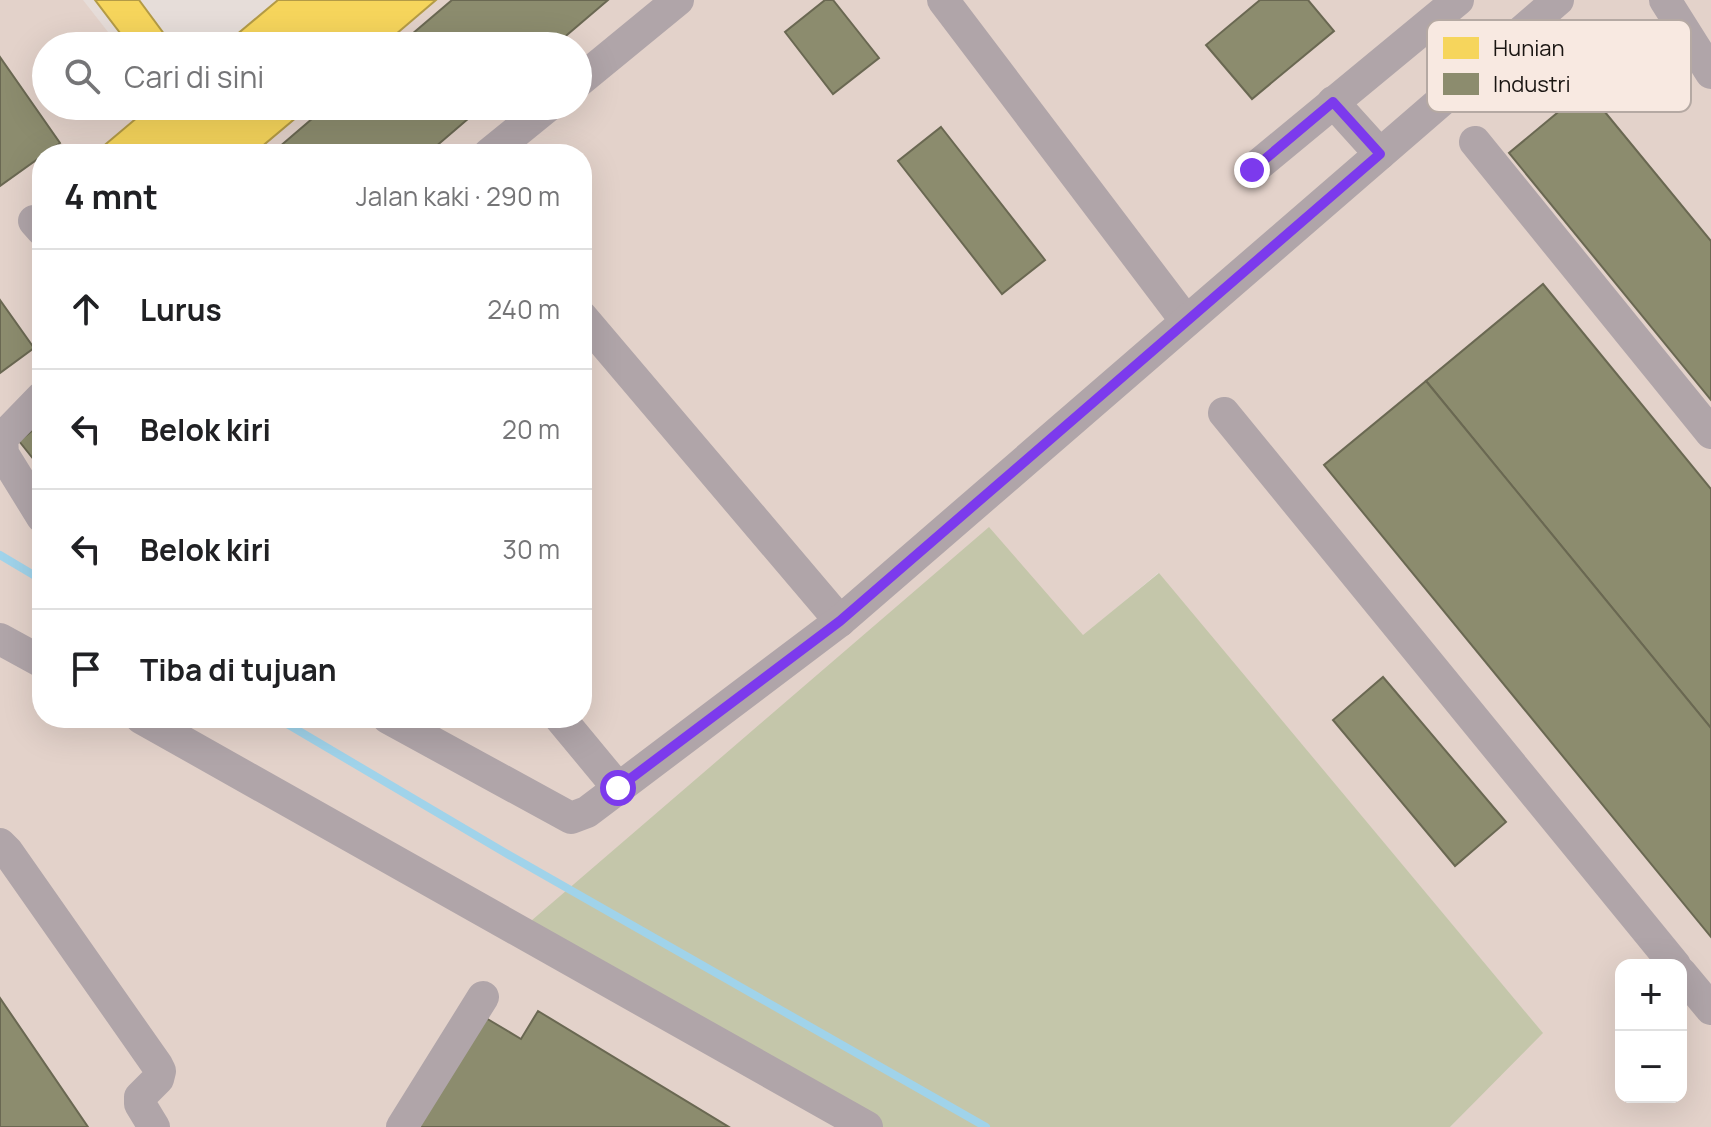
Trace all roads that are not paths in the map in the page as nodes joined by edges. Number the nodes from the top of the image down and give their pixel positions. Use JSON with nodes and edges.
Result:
{"nodes":[{"id":1,"x":678,"y":0,"type":"edge"},
{"id":2,"x":943,"y":0,"type":"edge"},
{"id":3,"x":1458,"y":0,"type":"edge"},
{"id":4,"x":1665,"y":0,"type":"edge"},
{"id":5,"x":1549,"y":3,"type":"edge"},
{"id":6,"x":1433,"y":20,"type":"edge"},
{"id":7,"x":1530,"y":20,"type":"edge"},
{"id":8,"x":1678,"y":20,"type":"edge"},
{"id":9,"x":1427,"y":25,"type":"edge"},
{"id":10,"x":1691,"y":41,"type":"edge"},
{"id":11,"x":592,"y":71,"type":"edge"},
{"id":12,"x":1711,"y":73,"type":"edge"},
{"id":13,"x":1333,"y":102,"type":"junction"},
{"id":14,"x":1427,"y":112,"type":"edge"},
{"id":15,"x":531,"y":120,"type":"edge"},
{"id":16,"x":1475,"y":142,"type":"dead end"},
{"id":17,"x":501,"y":144,"type":"edge"},
{"id":18,"x":1380,"y":154,"type":"junction"},
{"id":19,"x":1252,"y":170,"type":"dead end"},
{"id":20,"x":1186,"y":321,"type":"junction"},
{"id":21,"x":592,"y":329,"type":"edge"},
{"id":22,"x":32,"y":407,"type":"edge"},
{"id":23,"x":1224,"y":413,"type":"dead end"},
{"id":24,"x":1711,"y":433,"type":"edge"},
{"id":25,"x":32,"y":501,"type":"edge"},
{"id":26,"x":840,"y":621,"type":"junction"},
{"id":27,"x":0,"y":639,"type":"edge"},
{"id":28,"x":32,"y":657,"type":"edge"},
{"id":29,"x":159,"y":728,"type":"edge"},
{"id":30,"x":406,"y":728,"type":"edge"},
{"id":31,"x":568,"y":728,"type":"edge"},
{"id":32,"x":618,"y":788,"type":"junction"},
{"id":33,"x":0,"y":844,"type":"edge"},
{"id":34,"x":1670,"y":959,"type":"edge"},
{"id":35,"x":1687,"y":980,"type":"edge"},
{"id":36,"x":483,"y":997,"type":"dead end"},
{"id":37,"x":1711,"y":1009,"type":"edge"},
{"id":38,"x":154,"y":1127,"type":"edge"},
{"id":39,"x":402,"y":1127,"type":"edge"},
{"id":40,"x":867,"y":1127,"type":"edge"}],
"edges":[{"from":1,"to":11,"type":"lane"},
{"from":2,"to":20,"type":"lane"},
{"from":3,"to":6,"type":"lane"},
{"from":4,"to":8,"type":"lane"},
{"from":5,"to":7,"type":"lane"},
{"from":9,"to":13,"type":"lane"},
{"from":10,"to":12,"type":"lane"},
{"from":13,"to":18,"type":"lane"},
{"from":13,"to":19,"type":"lane"},
{"from":14,"to":18,"type":"lane"},
{"from":15,"to":17,"type":"lane"},
{"from":16,"to":24,"type":"lane"},
{"from":18,"to":20,"type":"lane"},
{"from":20,"to":26,"type":"lane"},
{"from":21,"to":26,"type":"lane"},
{"from":22,"to":25,"type":"lane"},
{"from":23,"to":34,"type":"lane"},
{"from":26,"to":32,"type":"lane"},
{"from":27,"to":28,"type":"lane"},
{"from":29,"to":40,"type":"lane"},
{"from":30,"to":32,"type":"lane"},
{"from":31,"to":32,"type":"lane"},
{"from":33,"to":38,"type":"lane"},
{"from":35,"to":37,"type":"lane"},
{"from":36,"to":39,"type":"lane"}]}
